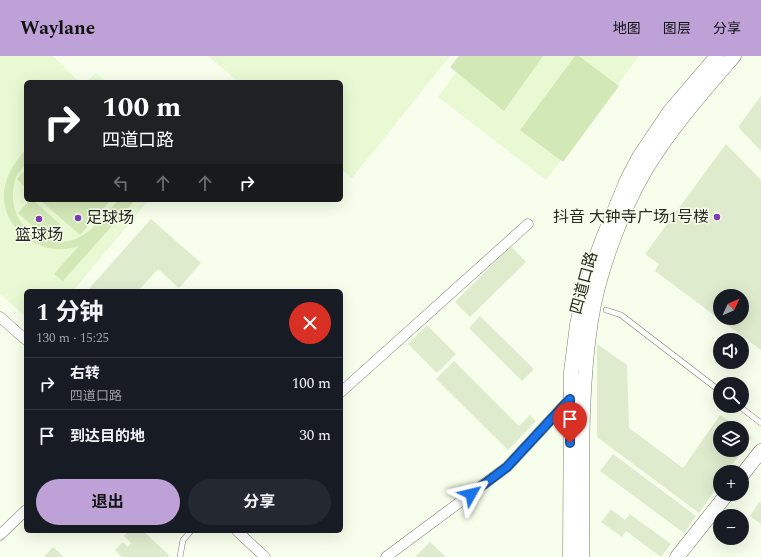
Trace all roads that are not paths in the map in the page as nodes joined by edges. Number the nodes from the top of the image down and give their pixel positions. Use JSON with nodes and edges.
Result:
{"nodes":[{"id":1,"x":717,"y":56,"type":"edge"},
{"id":2,"x":734,"y":56,"type":"edge"},
{"id":3,"x":528,"y":224,"type":"dead end"},
{"id":4,"x":606,"y":310,"type":"dead end"},
{"id":5,"x":0,"y":317,"type":"edge"},
{"id":6,"x":24,"y":338,"type":"edge"},
{"id":7,"x":713,"y":386,"type":"edge"},
{"id":8,"x":343,"y":390,"type":"edge"},
{"id":9,"x":570,"y":399,"type":"junction"},
{"id":10,"x":748,"y":413,"type":"edge"},
{"id":11,"x":761,"y":423,"type":"edge"},
{"id":12,"x":761,"y":451,"type":"edge"},
{"id":13,"x":749,"y":466,"type":"edge"},
{"id":14,"x":721,"y":501,"type":"edge"},
{"id":15,"x":24,"y":512,"type":"edge"},
{"id":16,"x":189,"y":533,"type":"edge"},
{"id":17,"x":239,"y":533,"type":"edge"},
{"id":18,"x":0,"y":535,"type":"edge"},
{"id":19,"x":180,"y":557,"type":"edge"},
{"id":20,"x":265,"y":557,"type":"edge"},
{"id":21,"x":386,"y":557,"type":"edge"},
{"id":22,"x":570,"y":557,"type":"edge"},
{"id":23,"x":582,"y":557,"type":"edge"},
{"id":24,"x":677,"y":557,"type":"edge"}],
"edges":[{"from":1,"to":9,"type":"street","name":"四道口路"},
{"from":2,"to":23,"type":"street","name":"四道口路"},
{"from":3,"to":8,"type":"street"},
{"from":4,"to":7,"type":"lane"},
{"from":5,"to":6,"type":"street"},
{"from":9,"to":21,"type":"street"},
{"from":9,"to":22,"type":"street","name":"四道口路"},
{"from":10,"to":11,"type":"lane"},
{"from":12,"to":13,"type":"street"},
{"from":14,"to":24,"type":"street"},
{"from":15,"to":18,"type":"street"},
{"from":16,"to":19,"type":"lane"},
{"from":17,"to":20,"type":"street"}]}
